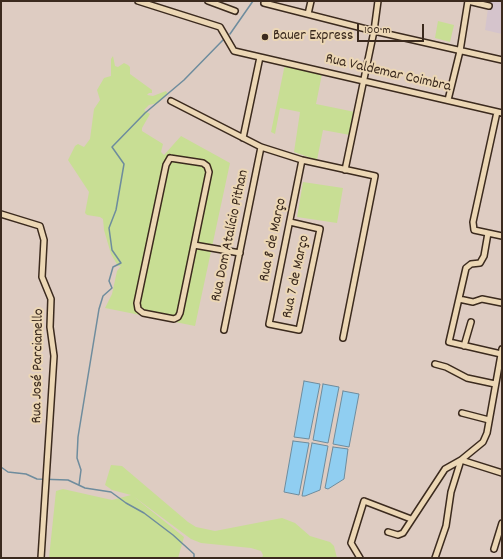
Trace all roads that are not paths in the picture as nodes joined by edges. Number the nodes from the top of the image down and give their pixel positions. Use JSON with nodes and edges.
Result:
{"nodes":[{"id":1,"x":138,"y":1,"type":"edge"},
{"id":2,"x":208,"y":1,"type":"edge"},
{"id":3,"x":311,"y":1,"type":"edge"},
{"id":4,"x":378,"y":1,"type":"edge"},
{"id":5,"x":468,"y":1,"type":"edge"},
{"id":6,"x":264,"y":3,"type":"dead end"},
{"id":7,"x":489,"y":6,"type":"dead end"},
{"id":8,"x":235,"y":10,"type":"dead end"},
{"id":9,"x":308,"y":14,"type":"junction"},
{"id":10,"x":374,"y":31,"type":"junction"},
{"id":11,"x":460,"y":50,"type":"junction"},
{"id":12,"x":260,"y":57,"type":"junction"},
{"id":13,"x":502,"y":60,"type":"edge"},
{"id":14,"x":364,"y":80,"type":"junction"},
{"id":15,"x":448,"y":100,"type":"junction"},
{"id":16,"x":171,"y":101,"type":"dead end"},
{"id":17,"x":500,"y":113,"type":"edge"},
{"id":18,"x":243,"y":138,"type":"junction"},
{"id":19,"x":262,"y":147,"type":"junction"},
{"id":20,"x":302,"y":160,"type":"junction"},
{"id":21,"x":345,"y":170,"type":"junction"},
{"id":22,"x":1,"y":214,"type":"edge"},
{"id":23,"x":290,"y":222,"type":"junction"},
{"id":24,"x":488,"y":233,"type":"junction"},
{"id":25,"x":502,"y":236,"type":"edge"},
{"id":26,"x":194,"y":245,"type":"junction"},
{"id":27,"x":240,"y":253,"type":"junction"},
{"id":28,"x":459,"y":299,"type":"junction"},
{"id":29,"x":502,"y":303,"type":"edge"},
{"id":30,"x":471,"y":322,"type":"dead end"},
{"id":31,"x":269,"y":324,"type":"joint"},
{"id":32,"x":224,"y":330,"type":"dead end"},
{"id":33,"x":343,"y":338,"type":"dead end"},
{"id":34,"x":464,"y":346,"type":"junction"},
{"id":35,"x":502,"y":352,"type":"edge"},
{"id":36,"x":435,"y":364,"type":"dead end"},
{"id":37,"x":496,"y":384,"type":"junction"},
{"id":38,"x":462,"y":413,"type":"dead end"},
{"id":39,"x":489,"y":420,"type":"junction"},
{"id":40,"x":461,"y":460,"type":"junction"},
{"id":41,"x":502,"y":473,"type":"edge"},
{"id":42,"x":411,"y":519,"type":"junction"},
{"id":43,"x":502,"y":523,"type":"edge"},
{"id":44,"x":388,"y":532,"type":"dead end"},
{"id":45,"x":494,"y":549,"type":"dead end"},
{"id":46,"x":41,"y":558,"type":"edge"},
{"id":47,"x":360,"y":558,"type":"edge"},
{"id":48,"x":435,"y":558,"type":"edge"}],
"edges":[{"from":1,"to":12,"type":"street","name":"Rua Valdemar Coimbra"},
{"from":2,"to":8,"type":"street"},
{"from":3,"to":9,"type":"street"},
{"from":4,"to":10,"type":"street"},
{"from":5,"to":7,"type":"street"},
{"from":5,"to":11,"type":"street"},
{"from":6,"to":9,"type":"street"},
{"from":9,"to":10,"type":"street"},
{"from":10,"to":11,"type":"street"},
{"from":10,"to":14,"type":"street"},
{"from":11,"to":13,"type":"street"},
{"from":11,"to":15,"type":"street"},
{"from":12,"to":14,"type":"street","name":"Rua Valdemar Coimbra"},
{"from":12,"to":18,"type":"street"},
{"from":14,"to":15,"type":"street","name":"Rua Valdemar Coimbra"},
{"from":14,"to":21,"type":"street"},
{"from":15,"to":17,"type":"street","name":"Rua Valdemar Coimbra"},
{"from":16,"to":18,"type":"street"},
{"from":17,"to":24,"type":"street"},
{"from":18,"to":19,"type":"street"},
{"from":19,"to":20,"type":"street"},
{"from":19,"to":27,"type":"street","name":"Rua Dom Atalício Pithan"},
{"from":20,"to":21,"type":"street"},
{"from":20,"to":23,"type":"street","name":"Rua 8 de Março"},
{"from":21,"to":33,"type":"street"},
{"from":22,"to":46,"type":"street","name":"Rua José Parcianello"},
{"from":23,"to":31,"type":"street","name":"Rua 8 de Março"},
{"from":23,"to":31,"type":"street","name":"Rua 7 de Março"},
{"from":24,"to":25,"type":"street"},
{"from":24,"to":28,"type":"street"},
{"from":26,"to":26,"type":"street"},
{"from":26,"to":27,"type":"street"},
{"from":27,"to":32,"type":"street","name":"Rua Dom Atalício Pithan"},
{"from":28,"to":29,"type":"street"},
{"from":28,"to":34,"type":"street"},
{"from":30,"to":34,"type":"street"},
{"from":34,"to":35,"type":"street"},
{"from":35,"to":37,"type":"street"},
{"from":36,"to":37,"type":"street"},
{"from":37,"to":39,"type":"street"},
{"from":38,"to":39,"type":"street"},
{"from":39,"to":40,"type":"street"},
{"from":40,"to":41,"type":"street"},
{"from":40,"to":42,"type":"street"},
{"from":40,"to":48,"type":"street"},
{"from":42,"to":44,"type":"street"},
{"from":42,"to":47,"type":"street"},
{"from":43,"to":45,"type":"street"}]}
